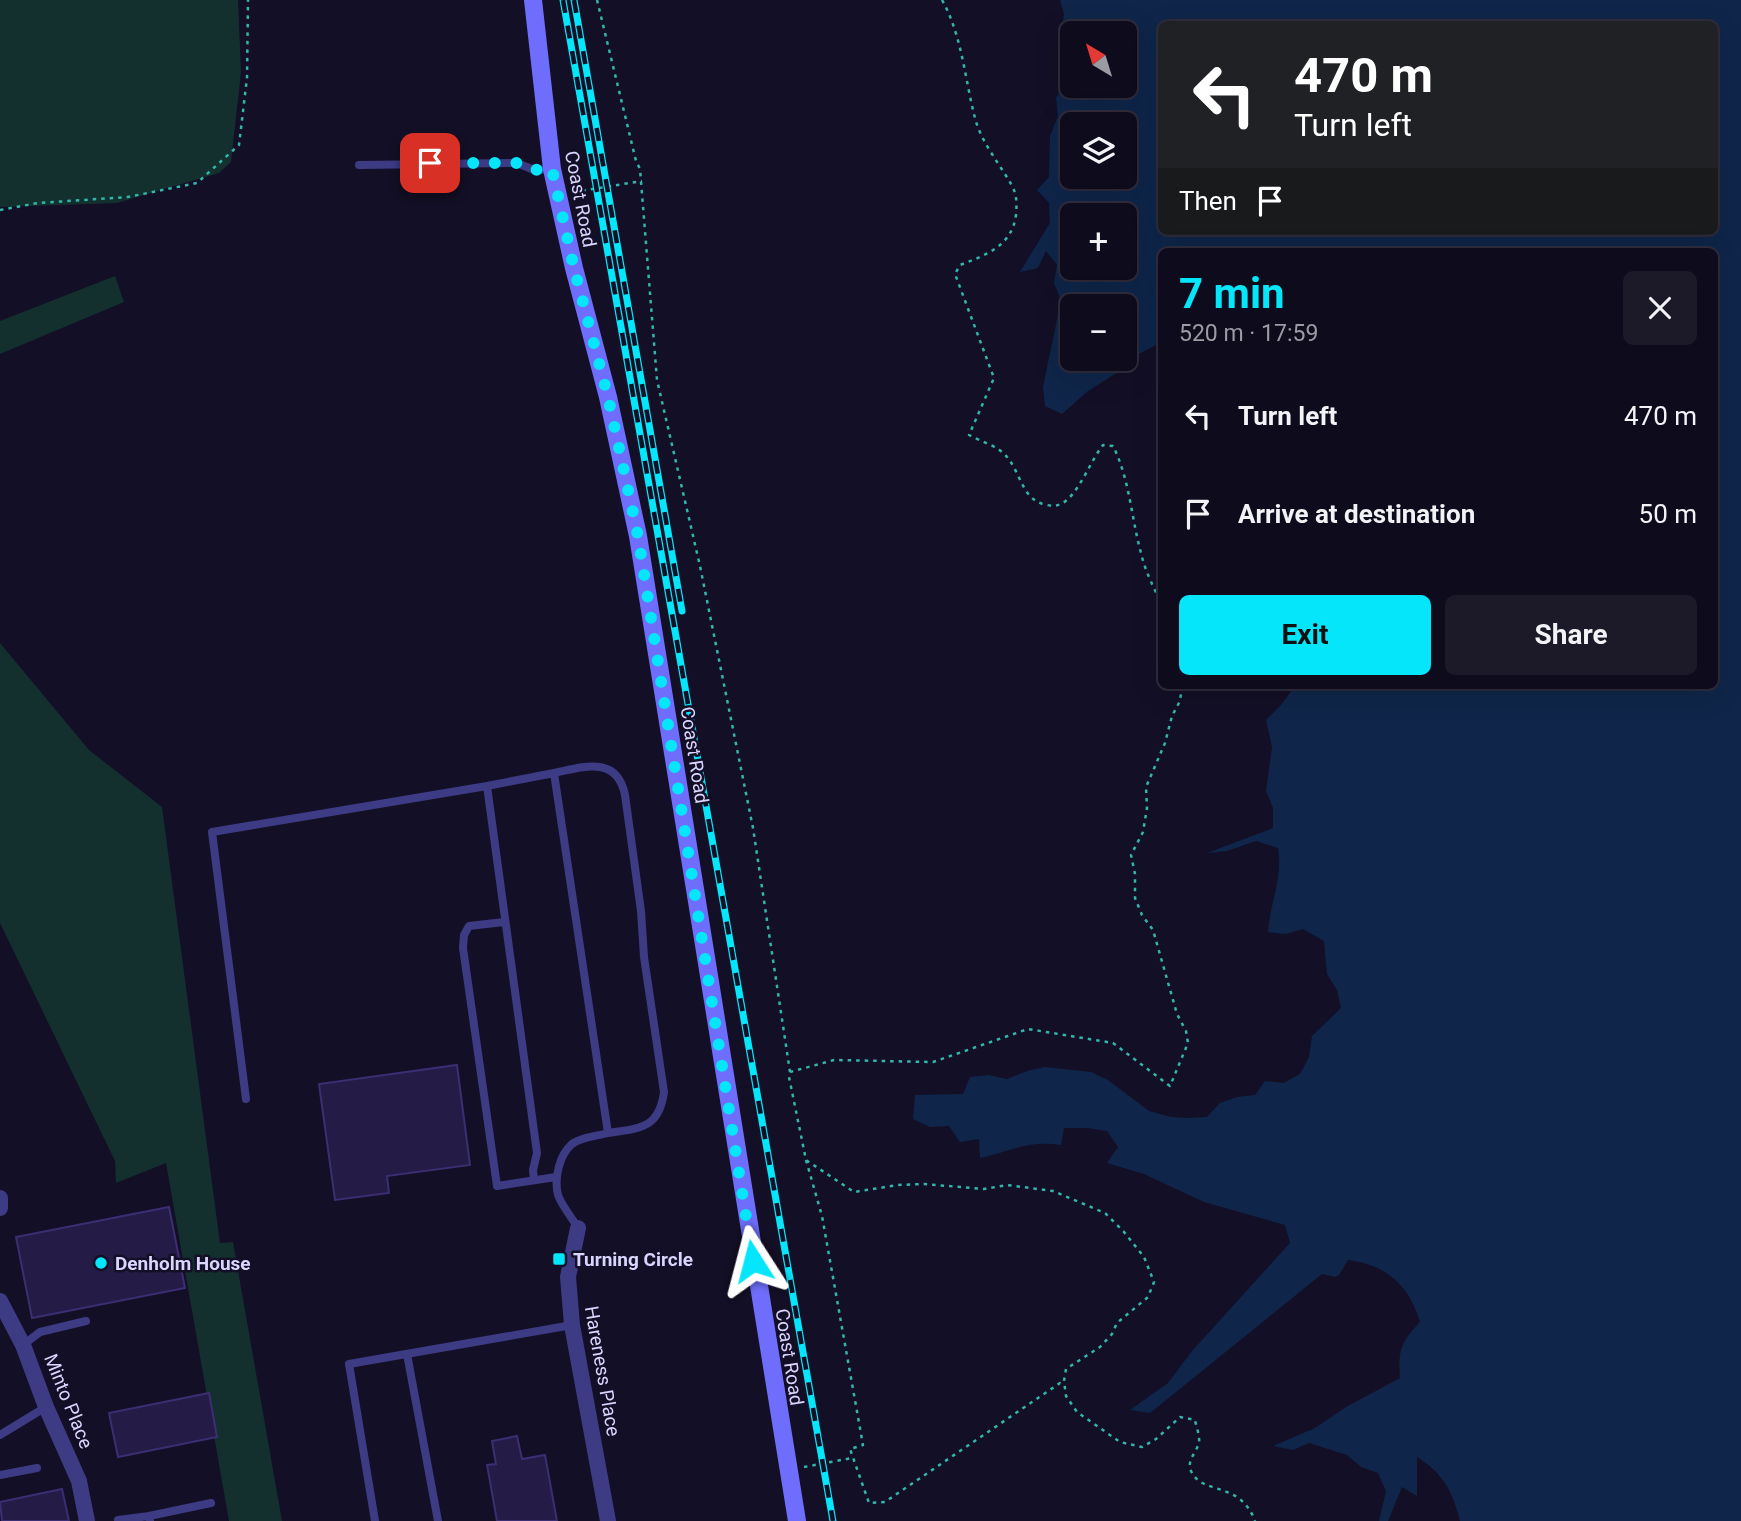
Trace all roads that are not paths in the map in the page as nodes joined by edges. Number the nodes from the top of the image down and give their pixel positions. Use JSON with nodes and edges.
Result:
{"nodes":[{"id":1,"x":533,"y":0,"type":"edge"},
{"id":2,"x":359,"y":165,"type":"dead end"},
{"id":3,"x":552,"y":169,"type":"junction"},
{"id":4,"x":554,"y":773,"type":"junction"},
{"id":5,"x":487,"y":786,"type":"junction"},
{"id":6,"x":504,"y":922,"type":"junction"},
{"id":7,"x":246,"y":1099,"type":"dead end"},
{"id":8,"x":608,"y":1133,"type":"junction"},
{"id":9,"x":556,"y":1177,"type":"junction"},
{"id":10,"x":534,"y":1180,"type":"junction"},
{"id":11,"x":0,"y":1198,"type":"edge"},
{"id":12,"x":0,"y":1208,"type":"edge"},
{"id":13,"x":578,"y":1228,"type":"joint"},
{"id":14,"x":0,"y":1301,"type":"edge"},
{"id":15,"x":86,"y":1321,"type":"dead end"},
{"id":16,"x":572,"y":1325,"type":"junction"},
{"id":17,"x":23,"y":1345,"type":"junction"},
{"id":18,"x":407,"y":1354,"type":"junction"},
{"id":19,"x":46,"y":1407,"type":"junction"},
{"id":20,"x":0,"y":1434,"type":"edge"},
{"id":21,"x":37,"y":1468,"type":"dead end"},
{"id":22,"x":0,"y":1475,"type":"edge"},
{"id":23,"x":211,"y":1503,"type":"dead end"},
{"id":24,"x":149,"y":1518,"type":"edge"},
{"id":25,"x":118,"y":1520,"type":"edge"},
{"id":26,"x":87,"y":1521,"type":"edge"},
{"id":27,"x":375,"y":1521,"type":"edge"},
{"id":28,"x":438,"y":1521,"type":"edge"},
{"id":29,"x":608,"y":1521,"type":"edge"},
{"id":30,"x":797,"y":1521,"type":"edge"}],
"edges":[{"from":1,"to":3,"type":"street","name":"Coast Road"},
{"from":2,"to":3,"type":"lane"},
{"from":3,"to":30,"type":"street","name":"Coast Road"},
{"from":4,"to":5,"type":"lane"},
{"from":4,"to":8,"type":"lane"},
{"from":4,"to":8,"type":"lane"},
{"from":5,"to":6,"type":"lane"},
{"from":5,"to":7,"type":"lane"},
{"from":6,"to":10,"type":"lane"},
{"from":6,"to":10,"type":"lane"},
{"from":8,"to":9,"type":"lane"},
{"from":9,"to":10,"type":"lane"},
{"from":9,"to":13,"type":"lane"},
{"from":11,"to":12,"type":"street"},
{"from":13,"to":16,"type":"street","name":"Hareness Place"},
{"from":14,"to":17,"type":"street","name":"Minto Place"},
{"from":15,"to":17,"type":"lane"},
{"from":16,"to":18,"type":"lane"},
{"from":16,"to":29,"type":"street","name":"Hareness Place"},
{"from":17,"to":19,"type":"street","name":"Minto Place"},
{"from":18,"to":27,"type":"lane"},
{"from":18,"to":28,"type":"lane"},
{"from":19,"to":20,"type":"lane"},
{"from":19,"to":26,"type":"street","name":"Minto Place"},
{"from":21,"to":22,"type":"lane"},
{"from":23,"to":24,"type":"lane"},
{"from":24,"to":25,"type":"lane"}]}
